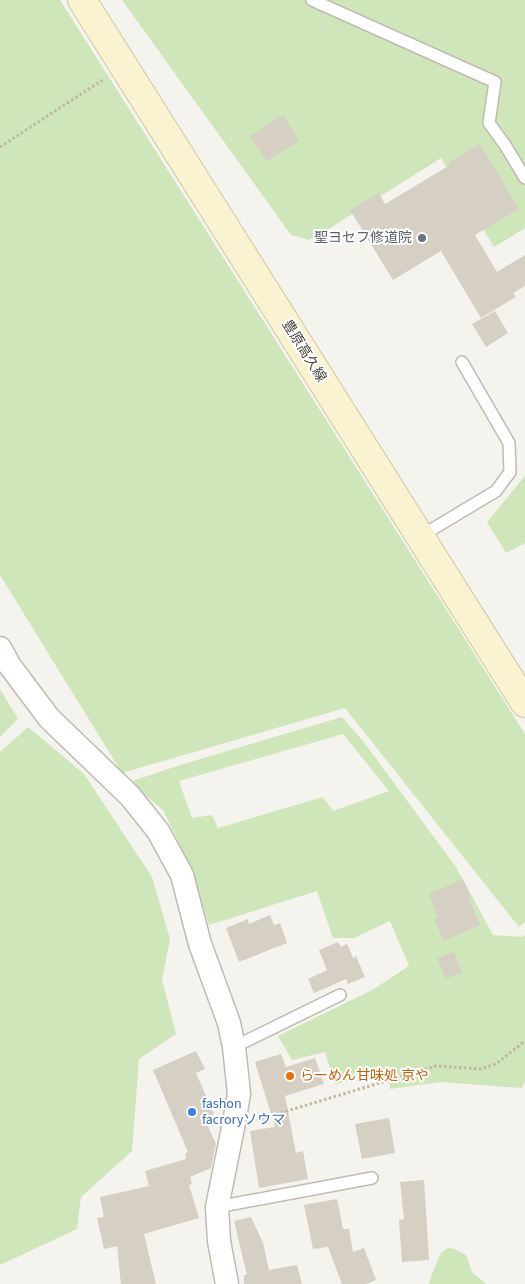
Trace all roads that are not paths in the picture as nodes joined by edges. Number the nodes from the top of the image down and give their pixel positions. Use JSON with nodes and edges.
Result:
{"nodes":[{"id":1,"x":82,"y":0,"type":"edge"},
{"id":2,"x":312,"y":0,"type":"edge"},
{"id":3,"x":525,"y":178,"type":"edge"},
{"id":4,"x":462,"y":362,"type":"dead end"},
{"id":5,"x":421,"y":536,"type":"junction"},
{"id":6,"x":3,"y":663,"type":"edge"},
{"id":7,"x":525,"y":703,"type":"edge"},
{"id":8,"x":340,"y":995,"type":"dead end"},
{"id":9,"x":234,"y":1047,"type":"junction"},
{"id":10,"x":372,"y":1178,"type":"dead end"},
{"id":11,"x":217,"y":1207,"type":"junction"},
{"id":12,"x":227,"y":1284,"type":"edge"}],
"edges":[{"from":1,"to":5,"type":"main road","name":"豊原高久線"},
{"from":2,"to":3,"type":"lane"},
{"from":4,"to":5,"type":"lane"},
{"from":5,"to":7,"type":"main road","name":"豊原高久線"},
{"from":6,"to":9,"type":"street"},
{"from":8,"to":9,"type":"lane"},
{"from":9,"to":11,"type":"street"},
{"from":10,"to":11,"type":"lane"},
{"from":11,"to":12,"type":"street"}]}
